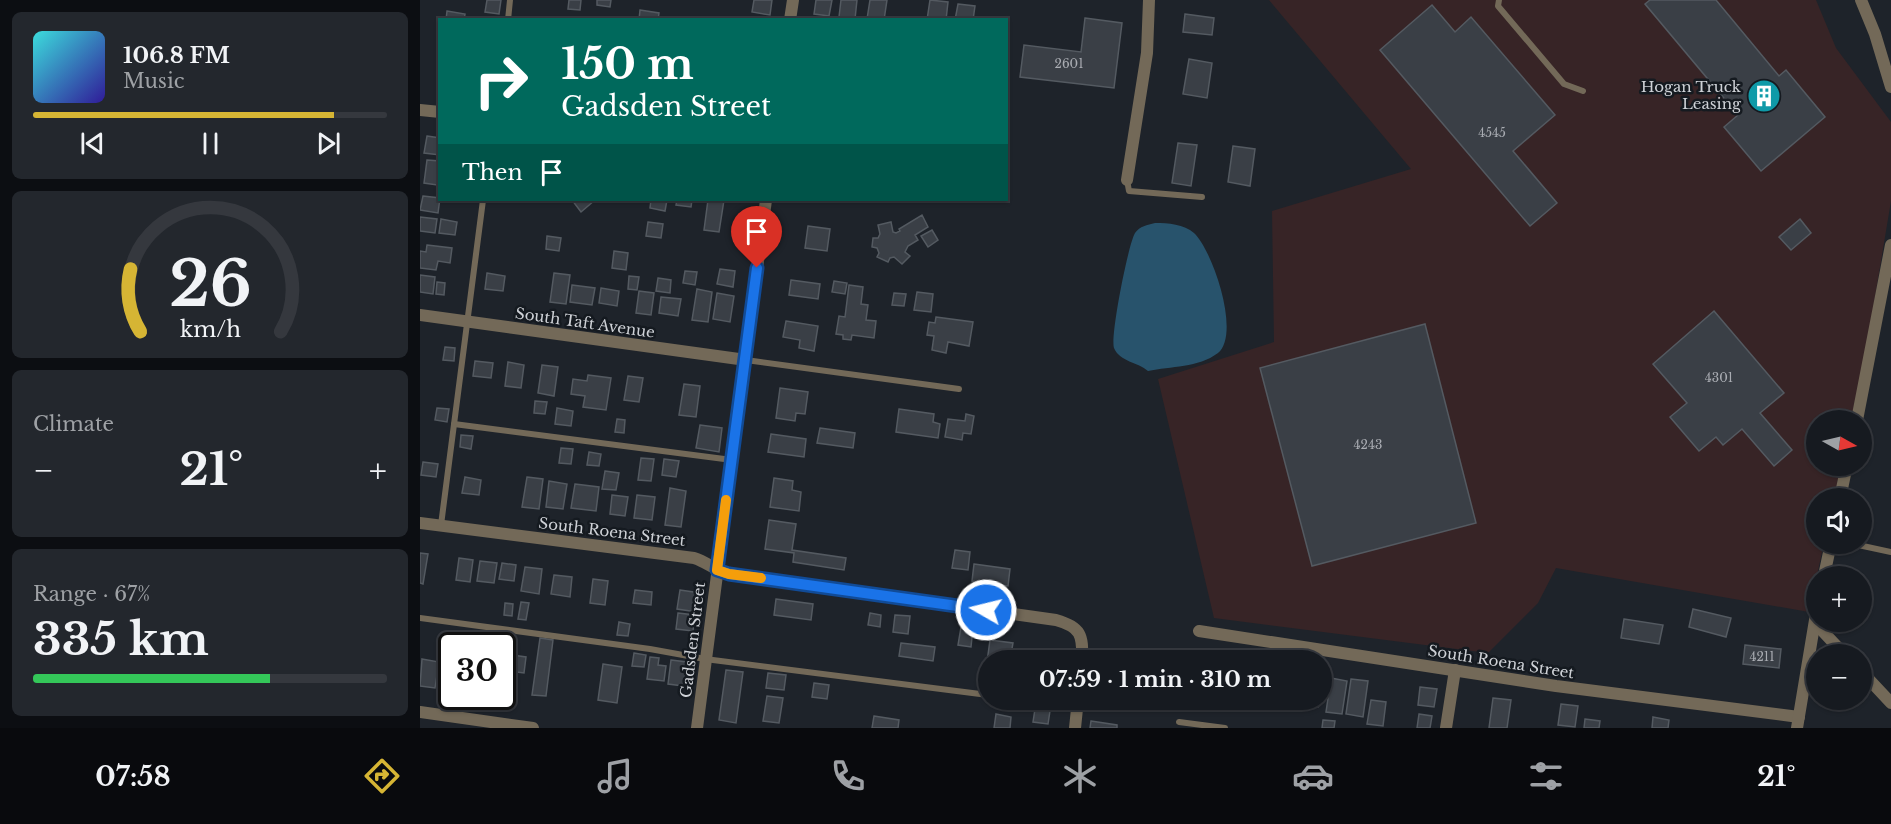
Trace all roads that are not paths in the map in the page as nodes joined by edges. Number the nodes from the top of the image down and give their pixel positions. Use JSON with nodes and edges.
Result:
{"nodes":[{"id":1,"x":510,"y":0,"type":"edge"},
{"id":2,"x":793,"y":0,"type":"edge"},
{"id":3,"x":1149,"y":0,"type":"edge"},
{"id":4,"x":1498,"y":0,"type":"edge"},
{"id":5,"x":1861,"y":0,"type":"edge"},
{"id":6,"x":508,"y":18,"type":"edge"},
{"id":7,"x":790,"y":18,"type":"edge"},
{"id":8,"x":1891,"y":87,"type":"edge"},
{"id":9,"x":1583,"y":91,"type":"dead end"},
{"id":10,"x":420,"y":110,"type":"edge"},
{"id":11,"x":438,"y":112,"type":"edge"},
{"id":12,"x":1127,"y":180,"type":"joint"},
{"id":13,"x":1202,"y":197,"type":"dead end"},
{"id":14,"x":483,"y":201,"type":"edge"},
{"id":15,"x":766,"y":201,"type":"edge"},
{"id":16,"x":1891,"y":245,"type":"edge"},
{"id":17,"x":420,"y":315,"type":"edge"},
{"id":18,"x":467,"y":322,"type":"junction"},
{"id":19,"x":746,"y":360,"type":"junction"},
{"id":20,"x":959,"y":389,"type":"dead end"},
{"id":21,"x":1859,"y":410,"type":"edge"},
{"id":22,"x":454,"y":423,"type":"junction"},
{"id":23,"x":732,"y":460,"type":"junction"},
{"id":24,"x":420,"y":523,"type":"edge"},
{"id":25,"x":441,"y":525,"type":"junction"},
{"id":26,"x":1872,"y":548,"type":"edge"},
{"id":27,"x":1891,"y":552,"type":"edge"},
{"id":28,"x":717,"y":570,"type":"junction"},
{"id":29,"x":420,"y":618,"type":"edge"},
{"id":30,"x":1199,"y":631,"type":"dead end"},
{"id":31,"x":1814,"y":632,"type":"edge"},
{"id":32,"x":1826,"y":632,"type":"edge"},
{"id":33,"x":1836,"y":644,"type":"edge"},
{"id":34,"x":1083,"y":650,"type":"edge"},
{"id":35,"x":705,"y":659,"type":"junction"},
{"id":36,"x":1455,"y":670,"type":"junction"},
{"id":37,"x":1872,"y":683,"type":"edge"},
{"id":38,"x":978,"y":693,"type":"edge"},
{"id":39,"x":1891,"y":703,"type":"edge"},
{"id":40,"x":1077,"y":710,"type":"edge"},
{"id":41,"x":420,"y":712,"type":"edge"},
{"id":42,"x":1179,"y":722,"type":"dead end"},
{"id":43,"x":1798,"y":722,"type":"edge"},
{"id":44,"x":533,"y":728,"type":"edge"},
{"id":45,"x":697,"y":728,"type":"edge"},
{"id":46,"x":1075,"y":728,"type":"edge"},
{"id":47,"x":1225,"y":728,"type":"edge"},
{"id":48,"x":1446,"y":728,"type":"edge"}],
"edges":[{"from":1,"to":6,"type":"lane"},
{"from":2,"to":7,"type":"street"},
{"from":3,"to":12,"type":"street"},
{"from":4,"to":9,"type":"lane"},
{"from":5,"to":8,"type":"street"},
{"from":10,"to":11,"type":"street"},
{"from":12,"to":13,"type":"lane"},
{"from":14,"to":18,"type":"lane"},
{"from":15,"to":19,"type":"street","name":"Gadsden Street"},
{"from":16,"to":21,"type":"street"},
{"from":17,"to":18,"type":"street","name":"South Taft Avenue"},
{"from":18,"to":19,"type":"street","name":"South Taft Avenue"},
{"from":18,"to":22,"type":"lane"},
{"from":19,"to":20,"type":"lane"},
{"from":19,"to":23,"type":"street","name":"Gadsden Street"},
{"from":22,"to":23,"type":"lane"},
{"from":22,"to":25,"type":"lane"},
{"from":23,"to":28,"type":"street","name":"Gadsden Street"},
{"from":24,"to":25,"type":"street","name":"South Roena Street"},
{"from":25,"to":28,"type":"street","name":"South Roena Street"},
{"from":26,"to":27,"type":"lane"},
{"from":28,"to":34,"type":"street","name":"South Roena Street"},
{"from":28,"to":35,"type":"street","name":"Gadsden Street"},
{"from":29,"to":35,"type":"lane"},
{"from":30,"to":36,"type":"street","name":"South Roena Street"},
{"from":31,"to":43,"type":"street"},
{"from":32,"to":33,"type":"street"},
{"from":35,"to":38,"type":"lane"},
{"from":35,"to":45,"type":"street","name":"Gadsden Street"},
{"from":36,"to":43,"type":"street","name":"South Roena Street"},
{"from":36,"to":48,"type":"street"},
{"from":37,"to":39,"type":"street"},
{"from":40,"to":46,"type":"street"},
{"from":41,"to":44,"type":"street"},
{"from":42,"to":47,"type":"lane"}]}
